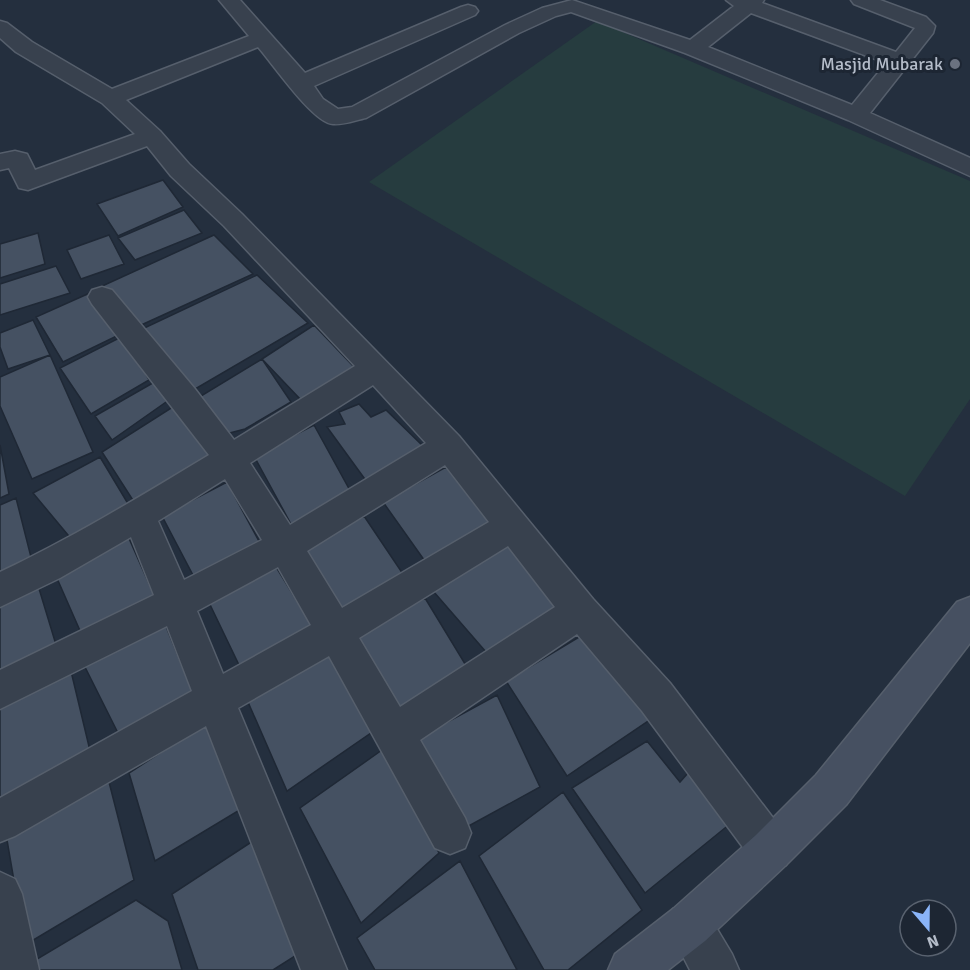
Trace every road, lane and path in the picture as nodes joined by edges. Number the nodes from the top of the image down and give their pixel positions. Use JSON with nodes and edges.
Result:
{"nodes":[{"id":1,"x":230,"y":0,"type":"edge"},
{"id":2,"x":861,"y":0,"type":"edge"},
{"id":3,"x":746,"y":2,"type":"edge"},
{"id":4,"x":577,"y":3,"type":"edge"},
{"id":5,"x":468,"y":11,"type":"dead end"},
{"id":6,"x":0,"y":27,"type":"edge"},
{"id":7,"x":262,"y":38,"type":"junction"},
{"id":8,"x":693,"y":48,"type":"junction"},
{"id":9,"x":900,"y":61,"type":"junction"},
{"id":10,"x":301,"y":83,"type":"junction"},
{"id":11,"x":110,"y":98,"type":"junction"},
{"id":12,"x":856,"y":115,"type":"junction"},
{"id":13,"x":152,"y":136,"type":"junction"},
{"id":14,"x":0,"y":162,"type":"edge"},
{"id":15,"x":970,"y":168,"type":"edge"},
{"id":16,"x":102,"y":297,"type":"dead end"},
{"id":17,"x":375,"y":369,"type":"junction"},
{"id":18,"x":448,"y":445,"type":"junction"},
{"id":19,"x":231,"y":460,"type":"junction"},
{"id":20,"x":139,"y":515,"type":"junction"},
{"id":21,"x":513,"y":525,"type":"junction"},
{"id":22,"x":284,"y":547,"type":"junction"},
{"id":23,"x":0,"y":590,"type":"edge"},
{"id":24,"x":176,"y":602,"type":"junction"},
{"id":25,"x":580,"y":611,"type":"junction"},
{"id":26,"x":970,"y":615,"type":"edge"},
{"id":27,"x":335,"y":632,"type":"junction"},
{"id":28,"x":0,"y":690,"type":"edge"},
{"id":29,"x":217,"y":699,"type":"junction"},
{"id":30,"x":394,"y":734,"type":"junction"},
{"id":31,"x":0,"y":821,"type":"edge"},
{"id":32,"x":450,"y":833,"type":"dead end"},
{"id":33,"x":771,"y":850,"type":"junction"},
{"id":34,"x":0,"y":894,"type":"edge"},
{"id":35,"x":689,"y":926,"type":"junction"},
{"id":36,"x":16,"y":970,"type":"edge"},
{"id":37,"x":324,"y":970,"type":"edge"},
{"id":38,"x":631,"y":970,"type":"edge"},
{"id":39,"x":716,"y":970,"type":"edge"}],
"edges":[{"from":1,"to":7,"type":"street"},
{"from":2,"to":9,"type":"street"},
{"from":3,"to":8,"type":"street"},
{"from":3,"to":9,"type":"street"},
{"from":4,"to":8,"type":"street"},
{"from":4,"to":10,"type":"street"},
{"from":5,"to":10,"type":"street"},
{"from":6,"to":11,"type":"street"},
{"from":7,"to":10,"type":"street"},
{"from":7,"to":11,"type":"street"},
{"from":8,"to":12,"type":"street"},
{"from":9,"to":12,"type":"street"},
{"from":11,"to":13,"type":"street"},
{"from":12,"to":15,"type":"street"},
{"from":13,"to":14,"type":"street"},
{"from":13,"to":17,"type":"street"},
{"from":16,"to":19,"type":"street"},
{"from":17,"to":18,"type":"street"},
{"from":17,"to":19,"type":"street"},
{"from":18,"to":21,"type":"street"},
{"from":18,"to":22,"type":"street"},
{"from":19,"to":20,"type":"street"},
{"from":19,"to":22,"type":"street"},
{"from":20,"to":23,"type":"street"},
{"from":20,"to":24,"type":"street"},
{"from":21,"to":25,"type":"street"},
{"from":21,"to":27,"type":"street"},
{"from":22,"to":24,"type":"street"},
{"from":22,"to":27,"type":"street"},
{"from":24,"to":28,"type":"street"},
{"from":24,"to":29,"type":"street"},
{"from":25,"to":30,"type":"street"},
{"from":25,"to":33,"type":"street"},
{"from":26,"to":33,"type":"street"},
{"from":27,"to":29,"type":"street"},
{"from":27,"to":30,"type":"street"},
{"from":29,"to":31,"type":"street"},
{"from":29,"to":37,"type":"street"},
{"from":30,"to":32,"type":"street"},
{"from":33,"to":35,"type":"street"},
{"from":34,"to":36,"type":"street"},
{"from":35,"to":38,"type":"street"},
{"from":35,"to":39,"type":"street"}]}
